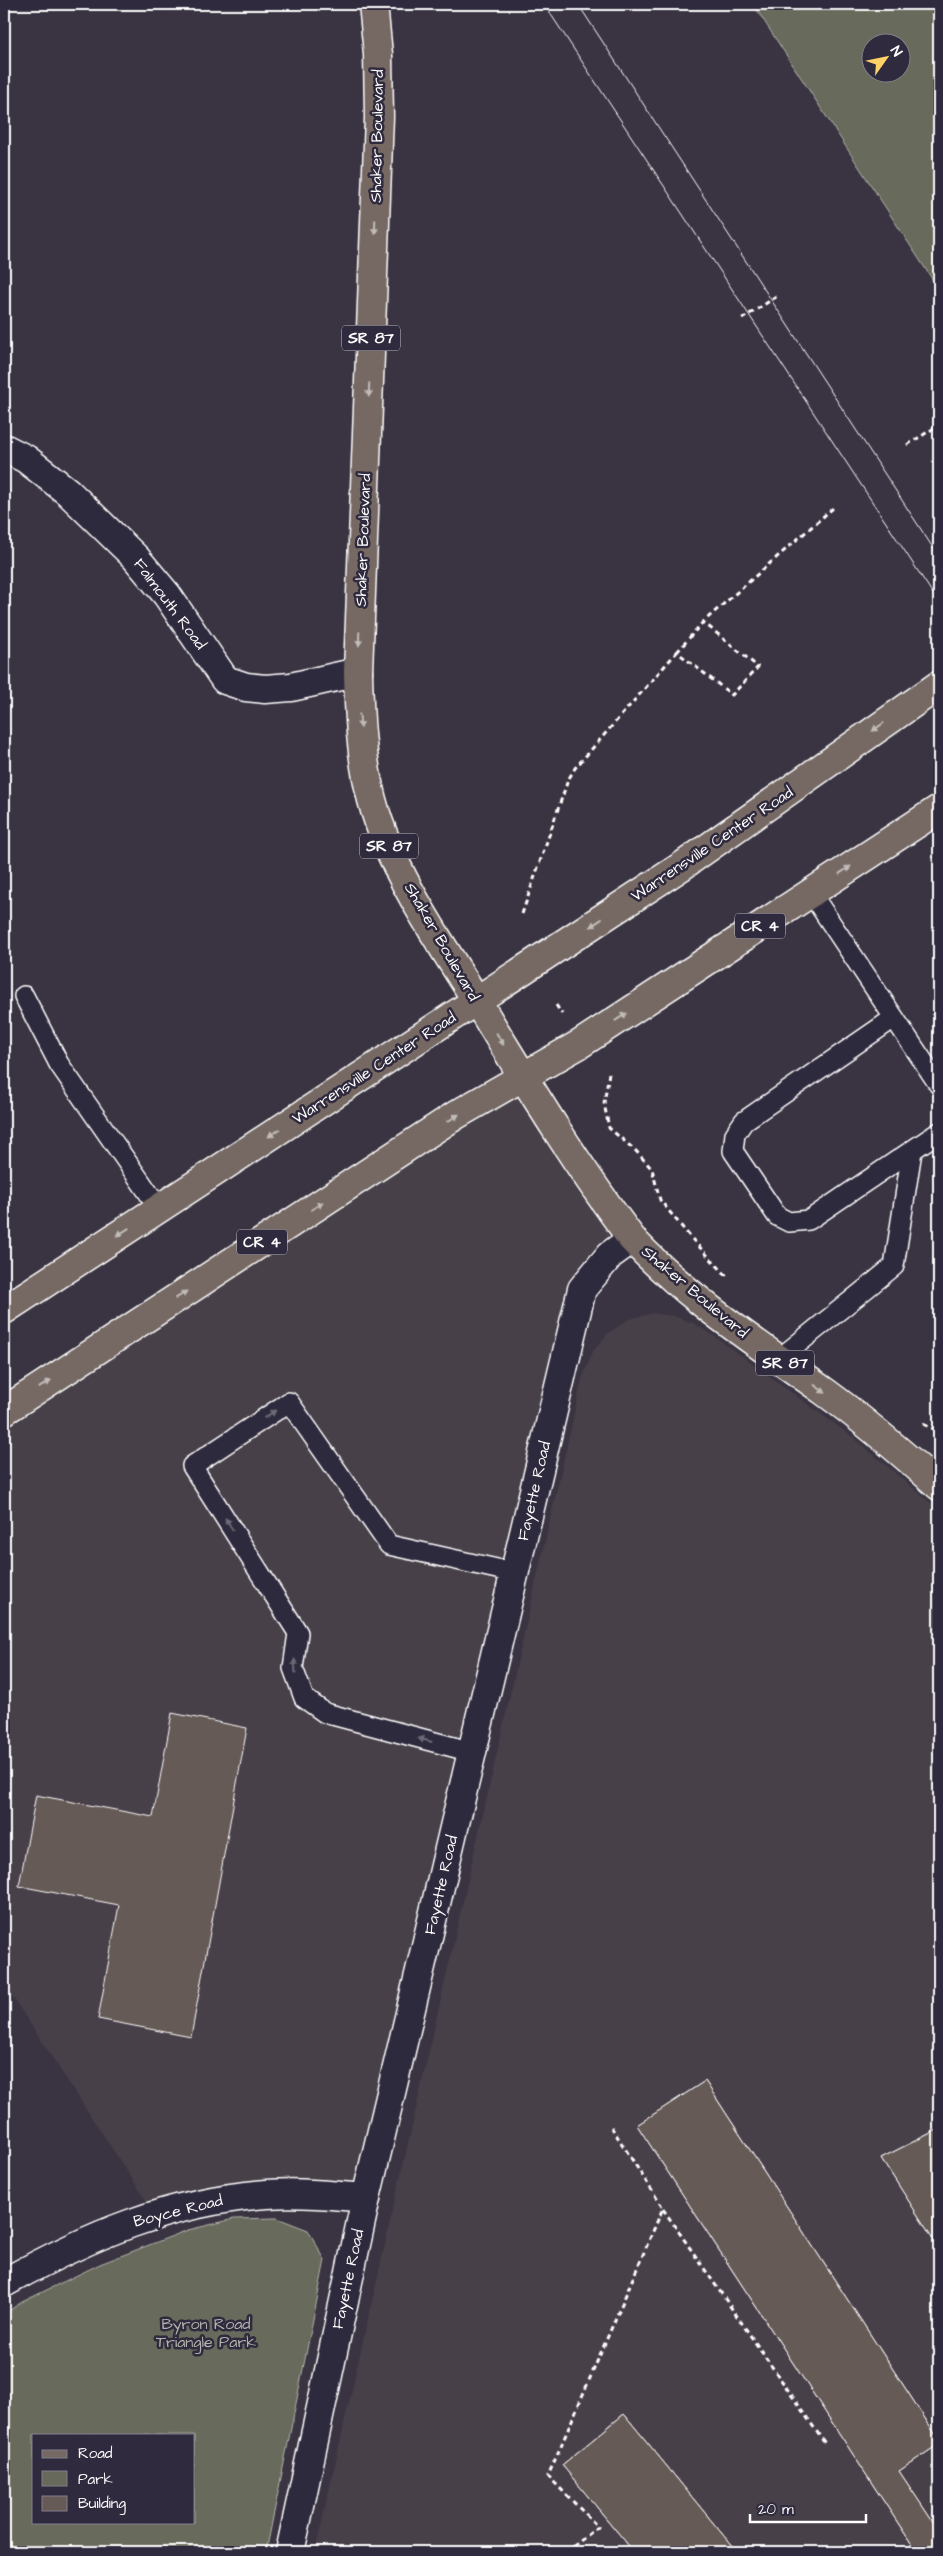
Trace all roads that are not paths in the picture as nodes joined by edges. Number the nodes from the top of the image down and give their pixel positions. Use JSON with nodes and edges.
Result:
{"nodes":[{"id":1,"x":373,"y":4,"type":"edge"},
{"id":2,"x":4,"y":448,"type":"edge"},
{"id":3,"x":358,"y":672,"type":"junction"},
{"id":4,"x":929,"y":692,"type":"edge"},
{"id":5,"x":939,"y":809,"type":"edge"},
{"id":6,"x":811,"y":893,"type":"junction"},
{"id":7,"x":24,"y":996,"type":"dead end"},
{"id":8,"x":477,"y":1001,"type":"junction"},
{"id":9,"x":894,"y":1018,"type":"junction"},
{"id":10,"x":522,"y":1077,"type":"junction"},
{"id":11,"x":939,"y":1086,"type":"edge"},
{"id":12,"x":939,"y":1132,"type":"edge"},
{"id":13,"x":912,"y":1150,"type":"junction"},
{"id":14,"x":159,"y":1208,"type":"junction"},
{"id":15,"x":632,"y":1239,"type":"junction"},
{"id":16,"x":4,"y":1310,"type":"edge"},
{"id":17,"x":779,"y":1359,"type":"junction"},
{"id":18,"x":4,"y":1411,"type":"edge"},
{"id":19,"x":939,"y":1486,"type":"edge"},
{"id":20,"x":515,"y":1573,"type":"junction"},
{"id":21,"x":472,"y":1752,"type":"junction"},
{"id":22,"x":366,"y":2198,"type":"junction"},
{"id":23,"x":4,"y":2283,"type":"edge"},
{"id":24,"x":290,"y":2552,"type":"edge"}],
"edges":[{"from":1,"to":3,"type":"main road","name":"Shaker Boulevard","number":"SR 87","one_way":true},
{"from":2,"to":3,"type":"street","name":"Falmouth Road"},
{"from":3,"to":8,"type":"main road","name":"Shaker Boulevard","number":"SR 87","one_way":true},
{"from":4,"to":8,"type":"main road","name":"Warrensville Center Road","one_way":true},
{"from":6,"to":5,"type":"main road","number":"CR 4","one_way":true},
{"from":6,"to":9,"type":"lane"},
{"from":10,"to":6,"type":"main road","number":"CR 4","one_way":true},
{"from":7,"to":14,"type":"lane"},
{"from":8,"to":10,"type":"main road","name":"Shaker Boulevard","number":"SR 87","one_way":true},
{"from":8,"to":14,"type":"main road","name":"Warrensville Center Road","one_way":true},
{"from":9,"to":11,"type":"lane"},
{"from":9,"to":13,"type":"lane"},
{"from":10,"to":15,"type":"main road","name":"Shaker Boulevard","number":"SR 87"},
{"from":18,"to":10,"type":"main road","number":"CR 4","one_way":true},
{"from":12,"to":13,"type":"lane"},
{"from":13,"to":17,"type":"lane"},
{"from":14,"to":16,"type":"main road","name":"Warrensville Center Road","one_way":true},
{"from":15,"to":17,"type":"main road","name":"Shaker Boulevard","number":"SR 87"},
{"from":15,"to":20,"type":"street","name":"Fayette Road"},
{"from":17,"to":19,"type":"main road","name":"Shaker Boulevard","number":"SR 87","one_way":true},
{"from":20,"to":21,"type":"street","name":"Fayette Road"},
{"from":21,"to":20,"type":"lane","one_way":true},
{"from":21,"to":22,"type":"street","name":"Fayette Road"},
{"from":22,"to":23,"type":"street","name":"Boyce Road"},
{"from":22,"to":24,"type":"street","name":"Fayette Road"}]}
